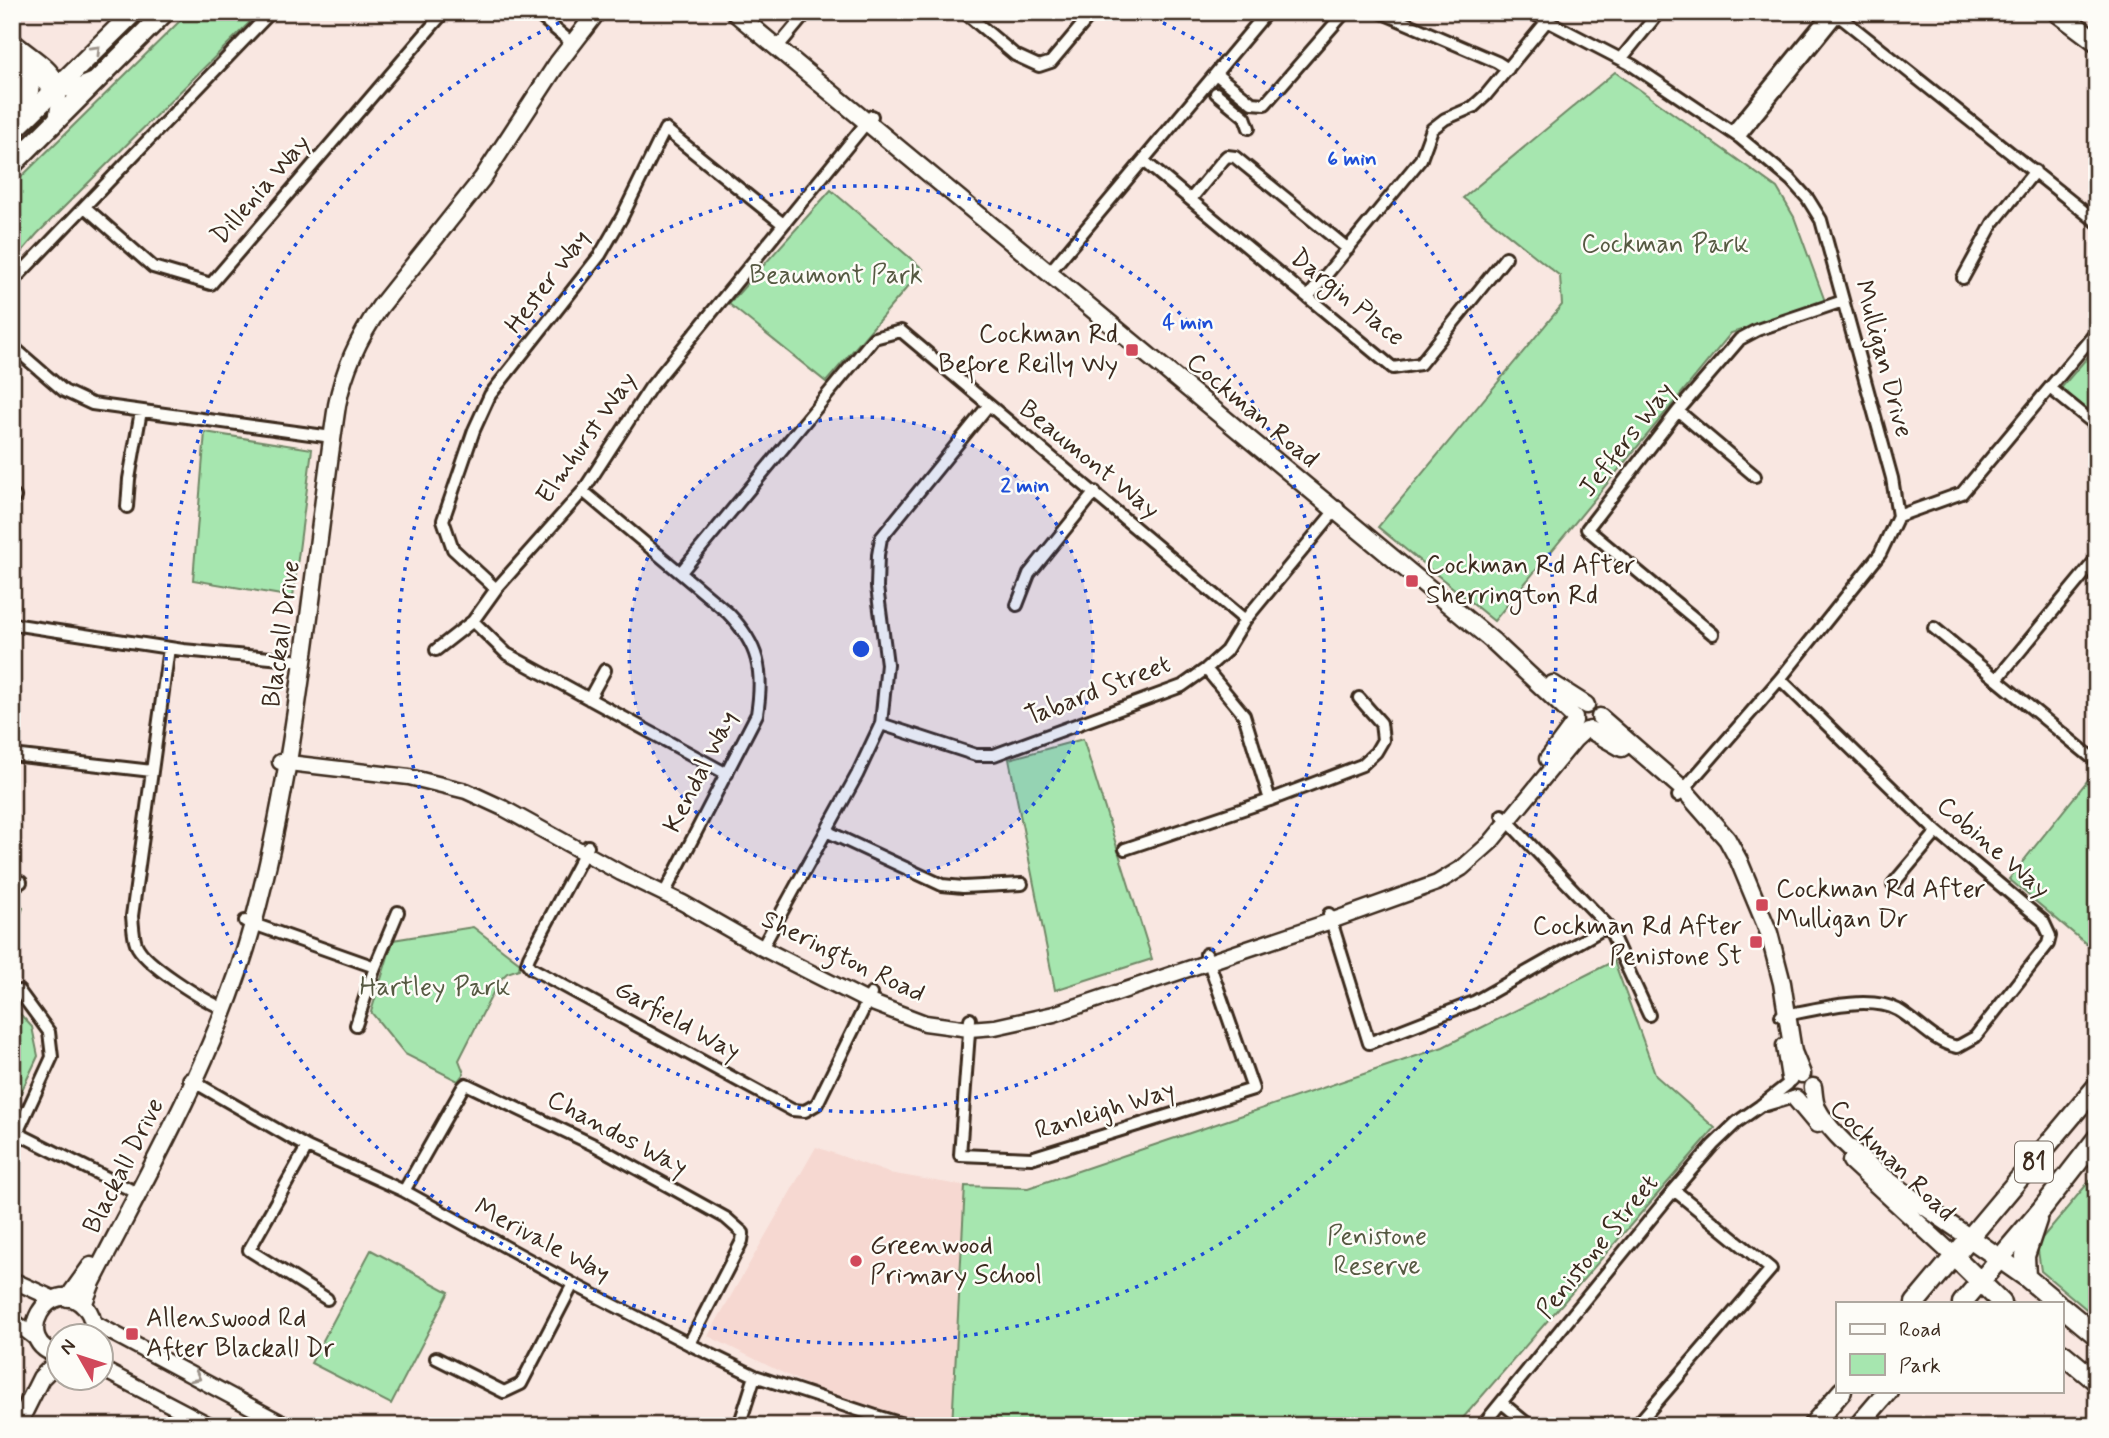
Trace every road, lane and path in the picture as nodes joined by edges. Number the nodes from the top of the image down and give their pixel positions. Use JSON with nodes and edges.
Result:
{"nodes":[{"id":1,"x":134,"y":12,"type":"edge"},
{"id":2,"x":165,"y":12,"type":"edge"},
{"id":3,"x":271,"y":12,"type":"edge"},
{"id":4,"x":444,"y":12,"type":"edge"},
{"id":5,"x":535,"y":12,"type":"edge"},
{"id":6,"x":587,"y":12,"type":"edge"},
{"id":7,"x":597,"y":12,"type":"edge"},
{"id":8,"x":734,"y":12,"type":"edge"},
{"id":9,"x":748,"y":12,"type":"edge"},
{"id":10,"x":807,"y":12,"type":"edge"},
{"id":11,"x":964,"y":12,"type":"edge"},
{"id":12,"x":1093,"y":12,"type":"edge"},
{"id":13,"x":1267,"y":12,"type":"edge"},
{"id":14,"x":1345,"y":12,"type":"edge"},
{"id":15,"x":1380,"y":12,"type":"edge"},
{"id":16,"x":1530,"y":12,"type":"edge"},
{"id":17,"x":1659,"y":12,"type":"edge"},
{"id":18,"x":2057,"y":12,"type":"edge"},
{"id":19,"x":1835,"y":13,"type":"edge"},
{"id":20,"x":1547,"y":21,"type":"junction"},
{"id":21,"x":12,"y":40,"type":"edge"},
{"id":22,"x":569,"y":40,"type":"junction"},
{"id":23,"x":2097,"y":42,"type":"edge"},
{"id":24,"x":780,"y":44,"type":"junction"},
{"id":25,"x":12,"y":55,"type":"edge"},
{"id":26,"x":1621,"y":59,"type":"junction"},
{"id":27,"x":1508,"y":69,"type":"junction"},
{"id":28,"x":29,"y":70,"type":"junction"},
{"id":29,"x":1216,"y":75,"type":"junction"},
{"id":30,"x":99,"y":78,"type":"junction"},
{"id":31,"x":59,"y":87,"type":"junction"},
{"id":32,"x":1216,"y":93,"type":"dead end"},
{"id":33,"x":870,"y":119,"type":"junction"},
{"id":34,"x":55,"y":122,"type":"junction"},
{"id":35,"x":12,"y":124,"type":"edge"},
{"id":36,"x":1249,"y":128,"type":"dead end"},
{"id":37,"x":12,"y":132,"type":"edge"},
{"id":38,"x":1735,"y":134,"type":"junction"},
{"id":39,"x":1144,"y":161,"type":"junction"},
{"id":40,"x":12,"y":165,"type":"edge"},
{"id":41,"x":2035,"y":171,"type":"junction"},
{"id":42,"x":1191,"y":200,"type":"junction"},
{"id":43,"x":86,"y":208,"type":"junction"},
{"id":44,"x":2097,"y":222,"type":"edge"},
{"id":45,"x":783,"y":224,"type":"junction"},
{"id":46,"x":1348,"y":249,"type":"junction"},
{"id":47,"x":1506,"y":257,"type":"dead end"},
{"id":48,"x":1050,"y":271,"type":"junction"},
{"id":49,"x":1963,"y":278,"type":"dead end"},
{"id":50,"x":12,"y":282,"type":"edge"},
{"id":51,"x":1308,"y":297,"type":"junction"},
{"id":52,"x":1843,"y":300,"type":"junction"},
{"id":53,"x":2097,"y":331,"type":"edge"},
{"id":54,"x":12,"y":346,"type":"edge"},
{"id":55,"x":2050,"y":388,"type":"junction"},
{"id":56,"x":988,"y":406,"type":"junction"},
{"id":57,"x":141,"y":411,"type":"junction"},
{"id":58,"x":1678,"y":411,"type":"junction"},
{"id":59,"x":2097,"y":426,"type":"edge"},
{"id":60,"x":328,"y":436,"type":"junction"},
{"id":61,"x":1755,"y":476,"type":"dead end"},
{"id":62,"x":583,"y":491,"type":"junction"},
{"id":63,"x":1095,"y":492,"type":"junction"},
{"id":64,"x":127,"y":507,"type":"dead end"},
{"id":65,"x":1337,"y":508,"type":"junction"},
{"id":66,"x":1898,"y":516,"type":"junction"},
{"id":67,"x":2097,"y":558,"type":"edge"},
{"id":68,"x":2087,"y":571,"type":"junction"},
{"id":69,"x":681,"y":572,"type":"junction"},
{"id":70,"x":2097,"y":579,"type":"edge"},
{"id":71,"x":496,"y":589,"type":"junction"},
{"id":72,"x":1017,"y":605,"type":"dead end"},
{"id":73,"x":1245,"y":620,"type":"junction"},
{"id":74,"x":473,"y":621,"type":"junction"},
{"id":75,"x":12,"y":624,"type":"edge"},
{"id":76,"x":1934,"y":628,"type":"dead end"},
{"id":77,"x":1713,"y":634,"type":"dead end"},
{"id":78,"x":169,"y":648,"type":"junction"},
{"id":79,"x":436,"y":650,"type":"dead end"},
{"id":80,"x":300,"y":661,"type":"junction"},
{"id":81,"x":1206,"y":669,"type":"junction"},
{"id":82,"x":605,"y":670,"type":"dead end"},
{"id":83,"x":1780,"y":679,"type":"junction"},
{"id":84,"x":1997,"y":679,"type":"junction"},
{"id":85,"x":1359,"y":698,"type":"dead end"},
{"id":86,"x":589,"y":699,"type":"junction"},
{"id":87,"x":1585,"y":720,"type":"junction"},
{"id":88,"x":881,"y":724,"type":"junction"},
{"id":89,"x":12,"y":755,"type":"edge"},
{"id":90,"x":284,"y":758,"type":"junction"},
{"id":91,"x":2097,"y":762,"type":"edge"},
{"id":92,"x":152,"y":771,"type":"junction"},
{"id":93,"x":727,"y":774,"type":"junction"},
{"id":94,"x":1681,"y":793,"type":"junction"},
{"id":95,"x":1270,"y":800,"type":"junction"},
{"id":96,"x":1506,"y":818,"type":"junction"},
{"id":97,"x":826,"y":831,"type":"junction"},
{"id":98,"x":1937,"y":832,"type":"junction"},
{"id":99,"x":587,"y":849,"type":"junction"},
{"id":100,"x":1125,"y":849,"type":"dead end"},
{"id":101,"x":1022,"y":884,"type":"dead end"},
{"id":102,"x":1894,"y":884,"type":"dead end"},
{"id":103,"x":666,"y":890,"type":"junction"},
{"id":104,"x":398,"y":912,"type":"dead end"},
{"id":105,"x":1330,"y":918,"type":"junction"},
{"id":106,"x":249,"y":923,"type":"junction"},
{"id":107,"x":1608,"y":926,"type":"junction"},
{"id":108,"x":764,"y":944,"type":"junction"},
{"id":109,"x":1207,"y":957,"type":"junction"},
{"id":110,"x":375,"y":967,"type":"junction"},
{"id":111,"x":19,"y":991,"type":"dead end"},
{"id":112,"x":869,"y":998,"type":"junction"},
{"id":113,"x":221,"y":1007,"type":"junction"},
{"id":114,"x":1649,"y":1015,"type":"dead end"},
{"id":115,"x":1784,"y":1016,"type":"junction"},
{"id":116,"x":969,"y":1024,"type":"junction"},
{"id":117,"x":356,"y":1025,"type":"dead end"},
{"id":118,"x":191,"y":1080,"type":"junction"},
{"id":119,"x":2097,"y":1086,"type":"edge"},
{"id":120,"x":1794,"y":1087,"type":"junction"},
{"id":121,"x":15,"y":1132,"type":"edge"},
{"id":122,"x":2097,"y":1138,"type":"edge"},
{"id":123,"x":307,"y":1147,"type":"junction"},
{"id":124,"x":1674,"y":1190,"type":"junction"},
{"id":125,"x":404,"y":1191,"type":"junction"},
{"id":126,"x":135,"y":1192,"type":"junction"},
{"id":127,"x":2041,"y":1210,"type":"junction"},
{"id":128,"x":1970,"y":1238,"type":"junction"},
{"id":129,"x":1955,"y":1257,"type":"junction"},
{"id":130,"x":2000,"y":1259,"type":"junction"},
{"id":131,"x":2025,"y":1277,"type":"junction"},
{"id":132,"x":12,"y":1280,"type":"edge"},
{"id":133,"x":1980,"y":1282,"type":"junction"},
{"id":134,"x":573,"y":1284,"type":"junction"},
{"id":135,"x":327,"y":1299,"type":"dead end"},
{"id":136,"x":69,"y":1301,"type":"junction"},
{"id":137,"x":1916,"y":1302,"type":"edge"},
{"id":138,"x":1963,"y":1302,"type":"edge"},
{"id":139,"x":2001,"y":1302,"type":"edge"},
{"id":140,"x":2056,"y":1302,"type":"edge"},
{"id":141,"x":2064,"y":1309,"type":"edge"},
{"id":142,"x":12,"y":1320,"type":"edge"},
{"id":143,"x":90,"y":1322,"type":"edge"},
{"id":144,"x":2097,"y":1336,"type":"edge"},
{"id":145,"x":116,"y":1341,"type":"edge"},
{"id":146,"x":39,"y":1342,"type":"junction"},
{"id":147,"x":689,"y":1343,"type":"junction"},
{"id":148,"x":46,"y":1349,"type":"edge"},
{"id":149,"x":2064,"y":1355,"type":"edge"},
{"id":150,"x":436,"y":1358,"type":"dead end"},
{"id":151,"x":46,"y":1372,"type":"edge"},
{"id":152,"x":116,"y":1376,"type":"edge"},
{"id":153,"x":755,"y":1376,"type":"junction"},
{"id":154,"x":2097,"y":1382,"type":"edge"},
{"id":155,"x":1841,"y":1392,"type":"edge"},
{"id":156,"x":1887,"y":1392,"type":"edge"},
{"id":157,"x":1502,"y":1403,"type":"junction"},
{"id":158,"x":12,"y":1417,"type":"edge"},
{"id":159,"x":875,"y":1421,"type":"edge"},
{"id":160,"x":18,"y":1426,"type":"edge"},
{"id":161,"x":211,"y":1426,"type":"edge"},
{"id":162,"x":287,"y":1426,"type":"edge"},
{"id":163,"x":739,"y":1426,"type":"edge"},
{"id":164,"x":909,"y":1426,"type":"edge"},
{"id":165,"x":1482,"y":1426,"type":"edge"},
{"id":166,"x":1530,"y":1426,"type":"edge"},
{"id":167,"x":1636,"y":1426,"type":"edge"},
{"id":168,"x":1812,"y":1426,"type":"edge"},
{"id":169,"x":1858,"y":1426,"type":"edge"}],
"edges":[{"from":31,"to":1,"type":"main road","one_way":true},
{"from":2,"to":30,"type":"main road"},
{"from":3,"to":43,"type":"street"},
{"from":4,"to":43,"type":"street","name":"Dillenia Way"},
{"from":5,"to":22,"type":"street"},
{"from":6,"to":22,"type":"main road","name":"Blackall Drive"},
{"from":7,"to":22,"type":"main road","name":"Blackall Drive"},
{"from":8,"to":24,"type":"main road","name":"Cockman Road"},
{"from":9,"to":24,"type":"main road","name":"Cockman Road"},
{"from":10,"to":24,"type":"street"},
{"from":11,"to":12,"type":"street"},
{"from":13,"to":29,"type":"street"},
{"from":14,"to":29,"type":"street"},
{"from":15,"to":27,"type":"street"},
{"from":16,"to":20,"type":"street","name":"Mulligan Drive"},
{"from":17,"to":26,"type":"street"},
{"from":18,"to":23,"type":"main road"},
{"from":19,"to":38,"type":"street"},
{"from":19,"to":41,"type":"street"},
{"from":20,"to":26,"type":"street","name":"Mulligan Drive"},
{"from":20,"to":27,"type":"street"},
{"from":21,"to":31,"type":"street"},
{"from":22,"to":60,"type":"main road","name":"Blackall Drive"},
{"from":24,"to":33,"type":"main road","name":"Cockman Road"},
{"from":25,"to":28,"type":"street"},
{"from":26,"to":38,"type":"street","name":"Mulligan Drive"},
{"from":27,"to":46,"type":"street"},
{"from":28,"to":31,"type":"street"},
{"from":28,"to":35,"type":"main road"},
{"from":29,"to":39,"type":"street"},
{"from":30,"to":31,"type":"street"},
{"from":30,"to":34,"type":"main road"},
{"from":31,"to":34,"type":"street"},
{"from":31,"to":37,"type":"main road"},
{"from":32,"to":36,"type":"street"},
{"from":33,"to":45,"type":"street","name":"Elmhurst Way"},
{"from":33,"to":48,"type":"main road","name":"Cockman Road"},
{"from":34,"to":40,"type":"main road"},
{"from":38,"to":52,"type":"street","name":"Mulligan Drive"},
{"from":39,"to":42,"type":"street","name":"Dargin Place"},
{"from":39,"to":48,"type":"street"},
{"from":41,"to":44,"type":"street"},
{"from":41,"to":49,"type":"street"},
{"from":42,"to":46,"type":"street"},
{"from":42,"to":51,"type":"street","name":"Dargin Place"},
{"from":43,"to":50,"type":"street"},
{"from":45,"to":62,"type":"street","name":"Elmhurst Way"},
{"from":45,"to":71,"type":"street","name":"Hester Way"},
{"from":46,"to":51,"type":"street"},
{"from":47,"to":51,"type":"street","name":"Dargin Place"},
{"from":48,"to":65,"type":"main road","name":"Cockman Road"},
{"from":52,"to":58,"type":"street","name":"Jeffers Way"},
{"from":52,"to":66,"type":"street","name":"Mulligan Drive"},
{"from":53,"to":55,"type":"street"},
{"from":54,"to":57,"type":"street"},
{"from":55,"to":59,"type":"street"},
{"from":55,"to":66,"type":"street"},
{"from":56,"to":63,"type":"street","name":"Beaumont Way"},
{"from":56,"to":69,"type":"street","name":"Beaumont Way"},
{"from":56,"to":88,"type":"street"},
{"from":57,"to":60,"type":"street"},
{"from":57,"to":64,"type":"street"},
{"from":58,"to":61,"type":"street"},
{"from":58,"to":77,"type":"street","name":"Jeffers Way"},
{"from":60,"to":80,"type":"main road","name":"Blackall Drive"},
{"from":62,"to":69,"type":"street","name":"Kendal Way"},
{"from":62,"to":71,"type":"street","name":"Elmhurst Way"},
{"from":63,"to":72,"type":"street"},
{"from":63,"to":73,"type":"street","name":"Beaumont Way"},
{"from":65,"to":73,"type":"street","name":"Tabard Street"},
{"from":65,"to":87,"type":"main road","name":"Cockman Road"},
{"from":66,"to":83,"type":"street"},
{"from":67,"to":68,"type":"street"},
{"from":68,"to":70,"type":"street"},
{"from":68,"to":84,"type":"street"},
{"from":69,"to":93,"type":"street","name":"Kendal Way"},
{"from":71,"to":74,"type":"street","name":"Elmhurst Way"},
{"from":73,"to":81,"type":"street","name":"Tabard Street"},
{"from":74,"to":79,"type":"street"},
{"from":74,"to":86,"type":"street"},
{"from":75,"to":78,"type":"street"},
{"from":76,"to":84,"type":"street"},
{"from":78,"to":80,"type":"street"},
{"from":78,"to":92,"type":"street"},
{"from":80,"to":90,"type":"main road","name":"Blackall Drive"},
{"from":81,"to":88,"type":"street","name":"Tabard Street"},
{"from":81,"to":95,"type":"street"},
{"from":82,"to":86,"type":"street"},
{"from":83,"to":94,"type":"street"},
{"from":83,"to":98,"type":"street","name":"Cobine Way"},
{"from":84,"to":91,"type":"street"},
{"from":85,"to":95,"type":"street"},
{"from":86,"to":93,"type":"street"},
{"from":87,"to":94,"type":"main road","name":"Cockman Road"},
{"from":87,"to":96,"type":"street","name":"Sherington Road"},
{"from":88,"to":97,"type":"street"},
{"from":89,"to":92,"type":"street"},
{"from":90,"to":99,"type":"street","name":"Sherington Road"},
{"from":90,"to":106,"type":"main road","name":"Blackall Drive"},
{"from":92,"to":113,"type":"street"},
{"from":93,"to":103,"type":"street","name":"Kendal Way"},
{"from":94,"to":115,"type":"main road","name":"Cockman Road"},
{"from":95,"to":100,"type":"street"},
{"from":96,"to":105,"type":"street","name":"Sherington Road"},
{"from":96,"to":107,"type":"street"},
{"from":97,"to":101,"type":"street"},
{"from":97,"to":108,"type":"street"},
{"from":98,"to":102,"type":"street"},
{"from":98,"to":115,"type":"street","name":"Cobine Way"},
{"from":99,"to":103,"type":"street","name":"Sherington Road"},
{"from":99,"to":112,"type":"street","name":"Garfield Way"},
{"from":103,"to":108,"type":"street","name":"Sherington Road"},
{"from":104,"to":110,"type":"street"},
{"from":105,"to":107,"type":"street"},
{"from":105,"to":109,"type":"street","name":"Sherington Road"},
{"from":106,"to":110,"type":"street"},
{"from":106,"to":113,"type":"main road","name":"Blackall Drive"},
{"from":107,"to":114,"type":"street"},
{"from":108,"to":112,"type":"street","name":"Sherington Road"},
{"from":109,"to":116,"type":"street","name":"Sherington Road"},
{"from":109,"to":116,"type":"street","name":"Ranleigh Way"},
{"from":110,"to":117,"type":"street"},
{"from":111,"to":121,"type":"street"},
{"from":112,"to":116,"type":"street","name":"Sherington Road"},
{"from":113,"to":118,"type":"main road","name":"Blackall Drive"},
{"from":115,"to":120,"type":"main road","name":"Cockman Road"},
{"from":118,"to":123,"type":"street","name":"Merivale Way"},
{"from":118,"to":126,"type":"main road","name":"Blackall Drive"},
{"from":119,"to":128,"type":"main road","number":"81"},
{"from":120,"to":124,"type":"street","name":"Penistone Street"},
{"from":120,"to":128,"type":"main road","name":"Cockman Road"},
{"from":120,"to":129,"type":"main road","name":"Cockman Road"},
{"from":121,"to":126,"type":"street"},
{"from":122,"to":127,"type":"main road","number":"81"},
{"from":123,"to":125,"type":"street","name":"Merivale Way"},
{"from":123,"to":135,"type":"street"},
{"from":124,"to":157,"type":"street","name":"Penistone Street"},
{"from":124,"to":167,"type":"street"},
{"from":125,"to":134,"type":"street","name":"Merivale Way"},
{"from":125,"to":147,"type":"street","name":"Chandos Way"},
{"from":126,"to":136,"type":"main road","name":"Blackall Drive"},
{"from":127,"to":130,"type":"main road","number":"81"},
{"from":127,"to":131,"type":"main road"},
{"from":128,"to":129,"type":"main road","number":"81"},
{"from":128,"to":130,"type":"main road"},
{"from":129,"to":133,"type":"main road"},
{"from":129,"to":137,"type":"main road","number":"81"},
{"from":130,"to":131,"type":"main road"},
{"from":130,"to":133,"type":"main road","number":"81"},
{"from":131,"to":140,"type":"main road"},
{"from":132,"to":136,"type":"street"},
{"from":133,"to":138,"type":"main road","number":"81"},
{"from":133,"to":139,"type":"main road"},
{"from":134,"to":147,"type":"street","name":"Merivale Way"},
{"from":134,"to":150,"type":"street"},
{"from":136,"to":143,"type":"main road"},
{"from":136,"to":146,"type":"main road","name":"Blackall Drive"},
{"from":141,"to":144,"type":"main road"},
{"from":142,"to":146,"type":"street"},
{"from":145,"to":162,"type":"street","one_way":true},
{"from":146,"to":148,"type":"main road"},
{"from":146,"to":158,"type":"main road"},
{"from":147,"to":153,"type":"street","name":"Merivale Way"},
{"from":149,"to":154,"type":"main road"},
{"from":151,"to":160,"type":"main road"},
{"from":152,"to":161,"type":"street"},
{"from":153,"to":159,"type":"street","name":"Merivale Way"},
{"from":153,"to":163,"type":"street"},
{"from":155,"to":168,"type":"main road"},
{"from":156,"to":169,"type":"main road"},
{"from":157,"to":165,"type":"street","name":"Penistone Street"},
{"from":157,"to":166,"type":"street"},
{"from":159,"to":164,"type":"street","name":"Merivale Way"}]}
